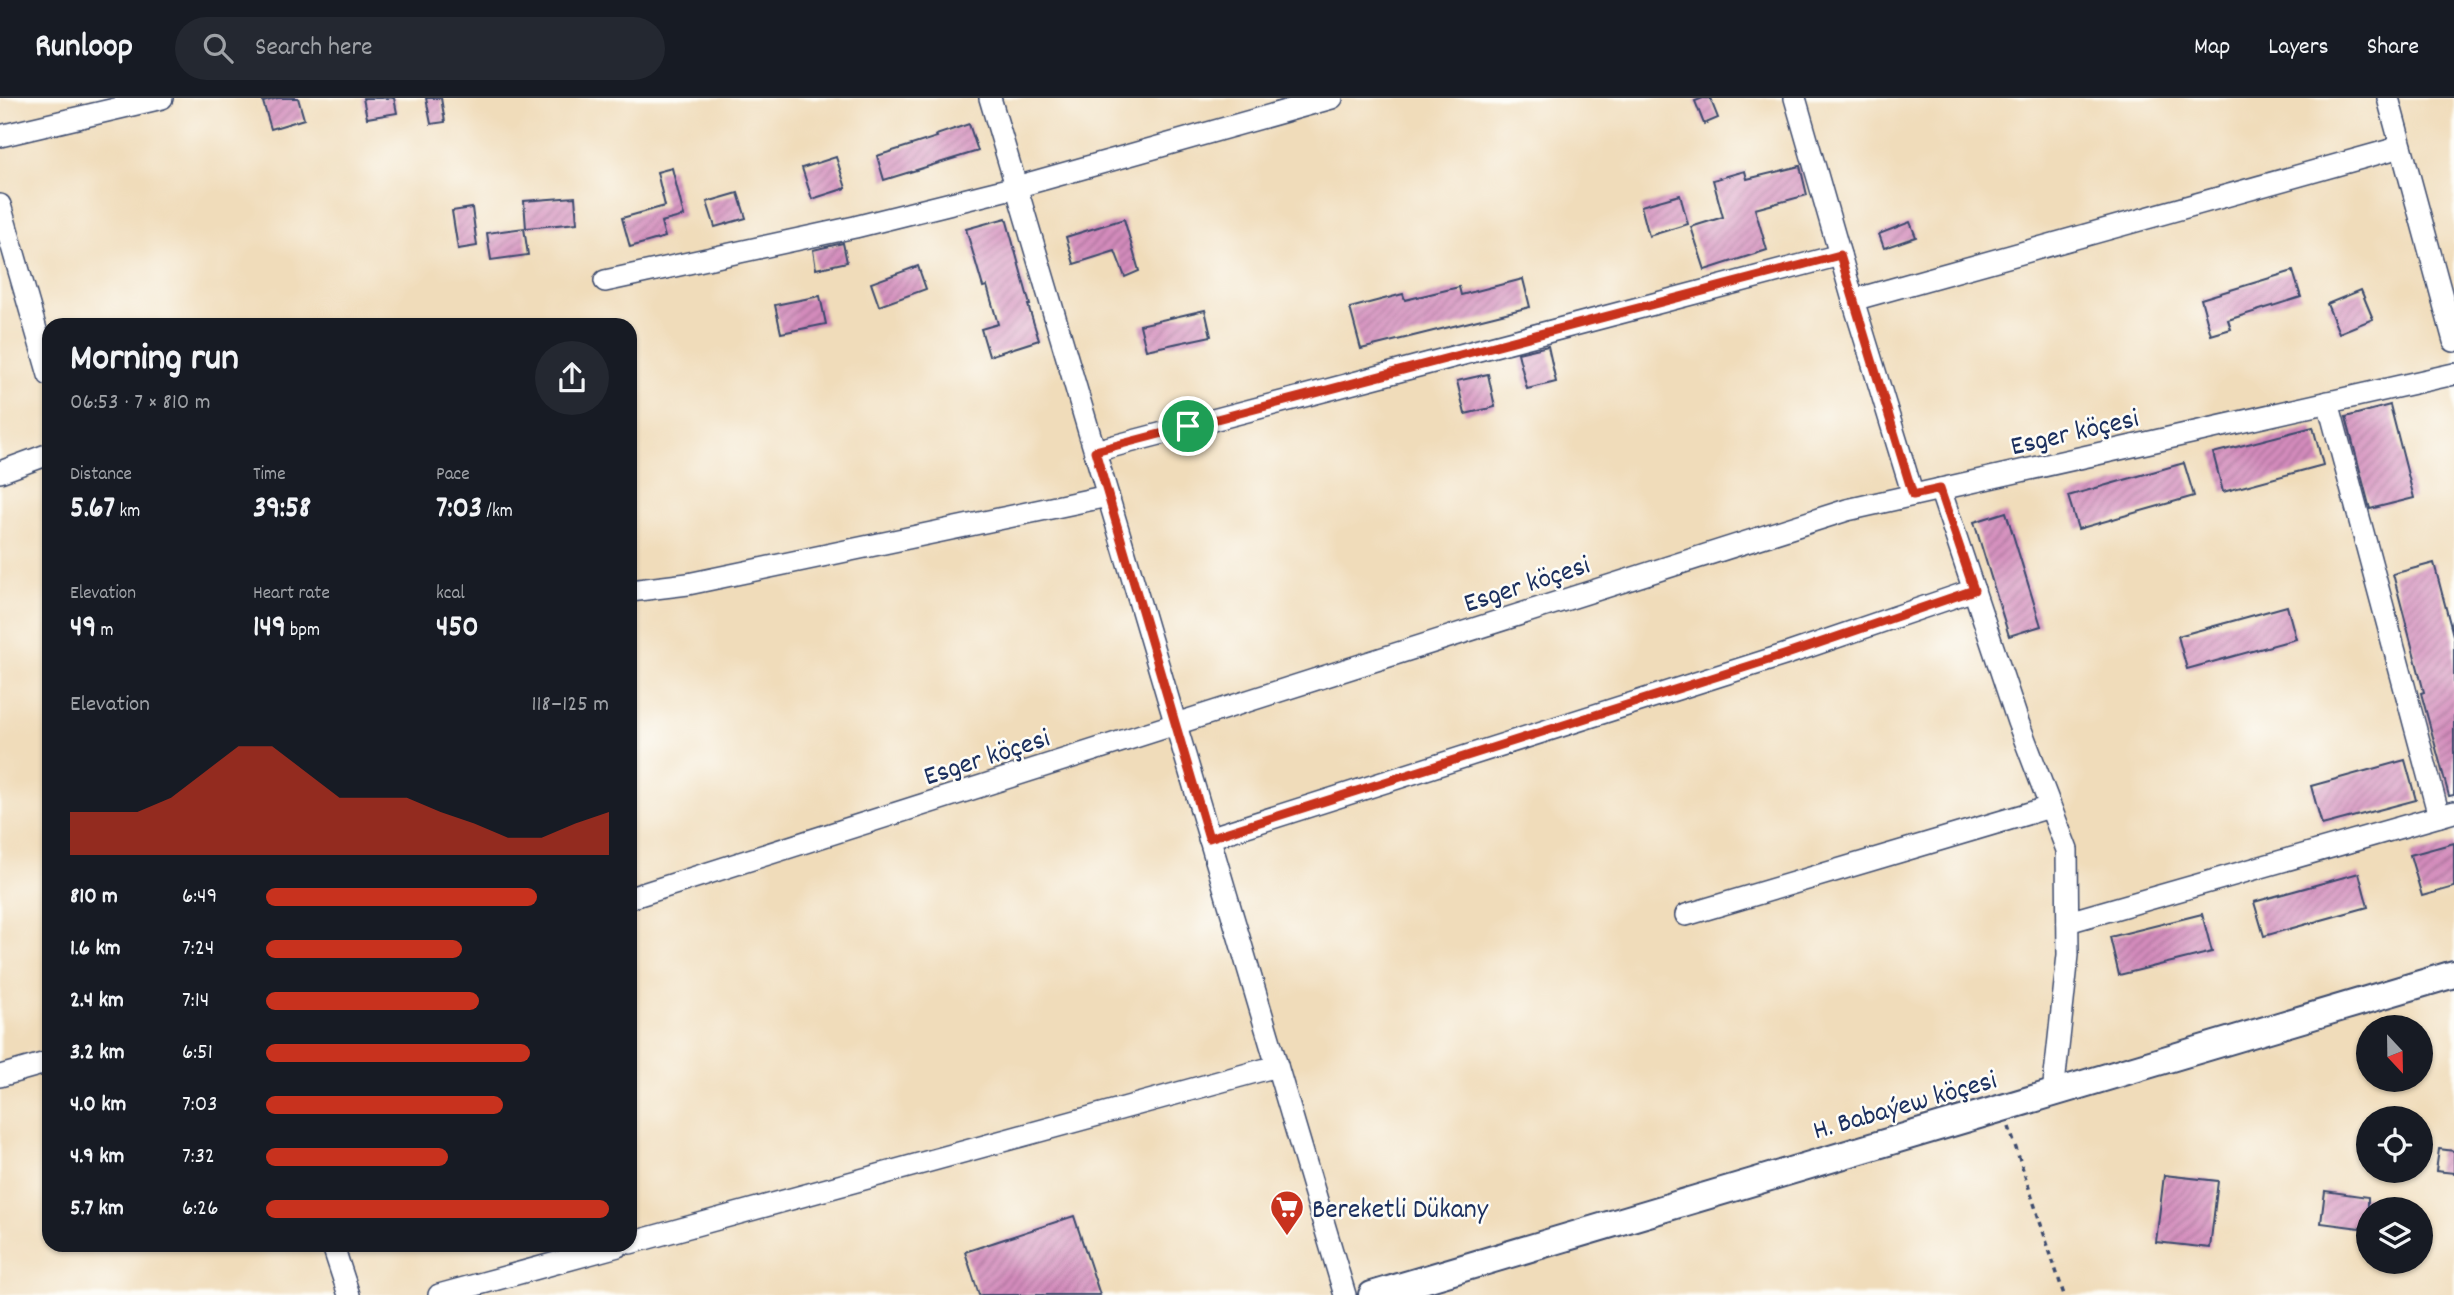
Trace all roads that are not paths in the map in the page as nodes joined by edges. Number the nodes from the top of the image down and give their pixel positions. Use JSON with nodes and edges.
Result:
{"nodes":[{"id":1,"x":162,"y":98,"type":"edge"},
{"id":2,"x":990,"y":98,"type":"edge"},
{"id":3,"x":1332,"y":98,"type":"edge"},
{"id":4,"x":1795,"y":98,"type":"edge"},
{"id":5,"x":2388,"y":98,"type":"edge"},
{"id":6,"x":0,"y":135,"type":"edge"},
{"id":7,"x":2401,"y":147,"type":"junction"},
{"id":8,"x":1017,"y":187,"type":"junction"},
{"id":9,"x":0,"y":205,"type":"edge"},
{"id":10,"x":1840,"y":255,"type":"junction"},
{"id":11,"x":605,"y":281,"type":"dead end"},
{"id":12,"x":1853,"y":300,"type":"junction"},
{"id":13,"x":2454,"y":341,"type":"edge"},
{"id":14,"x":42,"y":351,"type":"edge"},
{"id":15,"x":2454,"y":374,"type":"edge"},
{"id":16,"x":2328,"y":402,"type":"junction"},
{"id":17,"x":1095,"y":451,"type":"junction"},
{"id":18,"x":42,"y":457,"type":"edge"},
{"id":19,"x":0,"y":472,"type":"edge"},
{"id":20,"x":1940,"y":489,"type":"junction"},
{"id":21,"x":1913,"y":495,"type":"junction"},
{"id":22,"x":1108,"y":496,"type":"junction"},
{"id":23,"x":637,"y":590,"type":"edge"},
{"id":24,"x":1974,"y":590,"type":"junction"},
{"id":25,"x":1175,"y":723,"type":"junction"},
{"id":26,"x":2050,"y":807,"type":"junction"},
{"id":27,"x":2446,"y":814,"type":"edge"},
{"id":28,"x":1209,"y":838,"type":"junction"},
{"id":29,"x":637,"y":896,"type":"edge"},
{"id":30,"x":1686,"y":915,"type":"dead end"},
{"id":31,"x":2068,"y":922,"type":"junction"},
{"id":32,"x":2454,"y":974,"type":"edge"},
{"id":33,"x":42,"y":1064,"type":"edge"},
{"id":34,"x":1277,"y":1066,"type":"junction"},
{"id":35,"x":0,"y":1076,"type":"edge"},
{"id":36,"x":2053,"y":1094,"type":"junction"},
{"id":37,"x":637,"y":1241,"type":"edge"},
{"id":38,"x":335,"y":1252,"type":"edge"},
{"id":39,"x":596,"y":1252,"type":"edge"},
{"id":40,"x":349,"y":1295,"type":"edge"},
{"id":41,"x":439,"y":1295,"type":"edge"},
{"id":42,"x":1345,"y":1295,"type":"edge"},
{"id":43,"x":1372,"y":1295,"type":"edge"}],
"edges":[{"from":1,"to":6,"type":"street"},
{"from":2,"to":8,"type":"street"},
{"from":3,"to":8,"type":"street"},
{"from":4,"to":10,"type":"street"},
{"from":5,"to":7,"type":"street"},
{"from":7,"to":12,"type":"street"},
{"from":7,"to":13,"type":"street"},
{"from":8,"to":11,"type":"street"},
{"from":8,"to":17,"type":"street"},
{"from":9,"to":14,"type":"street"},
{"from":10,"to":12,"type":"street"},
{"from":10,"to":17,"type":"street"},
{"from":12,"to":21,"type":"street"},
{"from":15,"to":16,"type":"street","name":"Esger köçesi"},
{"from":16,"to":20,"type":"street","name":"Esger köçesi"},
{"from":16,"to":27,"type":"street"},
{"from":17,"to":22,"type":"street"},
{"from":18,"to":19,"type":"street"},
{"from":20,"to":21,"type":"street","name":"Esger köçesi"},
{"from":20,"to":24,"type":"street"},
{"from":21,"to":25,"type":"street","name":"Esger köçesi"},
{"from":22,"to":23,"type":"street"},
{"from":22,"to":25,"type":"street"},
{"from":24,"to":26,"type":"street"},
{"from":24,"to":28,"type":"street"},
{"from":25,"to":28,"type":"street"},
{"from":25,"to":29,"type":"street","name":"Esger köçesi"},
{"from":26,"to":30,"type":"street"},
{"from":26,"to":31,"type":"street"},
{"from":27,"to":31,"type":"street"},
{"from":28,"to":34,"type":"street"},
{"from":31,"to":36,"type":"street"},
{"from":32,"to":36,"type":"street","name":"H. Babaýew köçesi"},
{"from":33,"to":35,"type":"street"},
{"from":34,"to":37,"type":"street"},
{"from":34,"to":42,"type":"street"},
{"from":36,"to":43,"type":"street","name":"H. Babaýew köçesi"},
{"from":38,"to":40,"type":"street"},
{"from":39,"to":41,"type":"street"}]}
